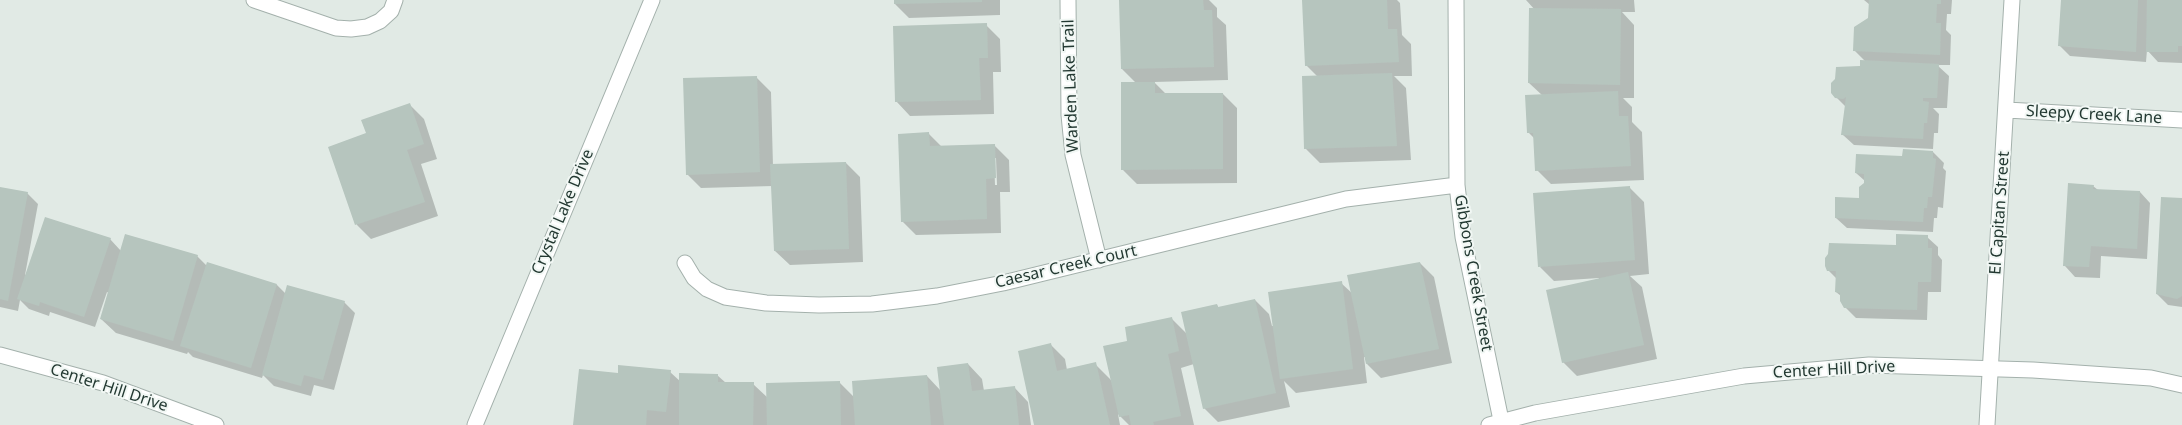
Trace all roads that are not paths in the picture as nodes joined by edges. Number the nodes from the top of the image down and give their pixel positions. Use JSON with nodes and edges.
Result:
{"nodes":[{"id":1,"x":254,"y":0,"type":"edge"},
{"id":2,"x":396,"y":0,"type":"edge"},
{"id":3,"x":652,"y":0,"type":"edge"},
{"id":4,"x":1068,"y":0,"type":"edge"},
{"id":5,"x":1456,"y":0,"type":"edge"},
{"id":6,"x":2012,"y":0,"type":"edge"},
{"id":7,"x":2006,"y":110,"type":"junction"},
{"id":8,"x":2182,"y":120,"type":"edge"},
{"id":9,"x":1457,"y":185,"type":"junction"},
{"id":10,"x":1099,"y":260,"type":"junction"},
{"id":11,"x":685,"y":263,"type":"dead end"},
{"id":12,"x":0,"y":355,"type":"edge"},
{"id":13,"x":1989,"y":369,"type":"junction"},
{"id":14,"x":2182,"y":385,"type":"edge"},
{"id":15,"x":1497,"y":424,"type":"edge"},
{"id":16,"x":216,"y":425,"type":"edge"},
{"id":17,"x":475,"y":425,"type":"edge"},
{"id":18,"x":1987,"y":425,"type":"edge"}],
"edges":[{"from":1,"to":2,"type":"street"},
{"from":3,"to":17,"type":"street","name":"Crystal Lake Drive"},
{"from":4,"to":10,"type":"street","name":"Warden Lake Trail"},
{"from":5,"to":9,"type":"street","name":"Gibbons Creek Street"},
{"from":6,"to":7,"type":"street","name":"El Capitan Street"},
{"from":7,"to":8,"type":"street","name":"Sleepy Creek Lane"},
{"from":7,"to":13,"type":"street","name":"El Capitan Street"},
{"from":9,"to":10,"type":"street","name":"Caesar Creek Court"},
{"from":9,"to":15,"type":"street","name":"Gibbons Creek Street"},
{"from":10,"to":11,"type":"street","name":"Caesar Creek Court"},
{"from":12,"to":16,"type":"street","name":"Center Hill Drive"},
{"from":13,"to":14,"type":"street","name":"Center Hill Drive"},
{"from":13,"to":15,"type":"street","name":"Center Hill Drive"},
{"from":13,"to":18,"type":"street","name":"El Capitan Street"}]}
